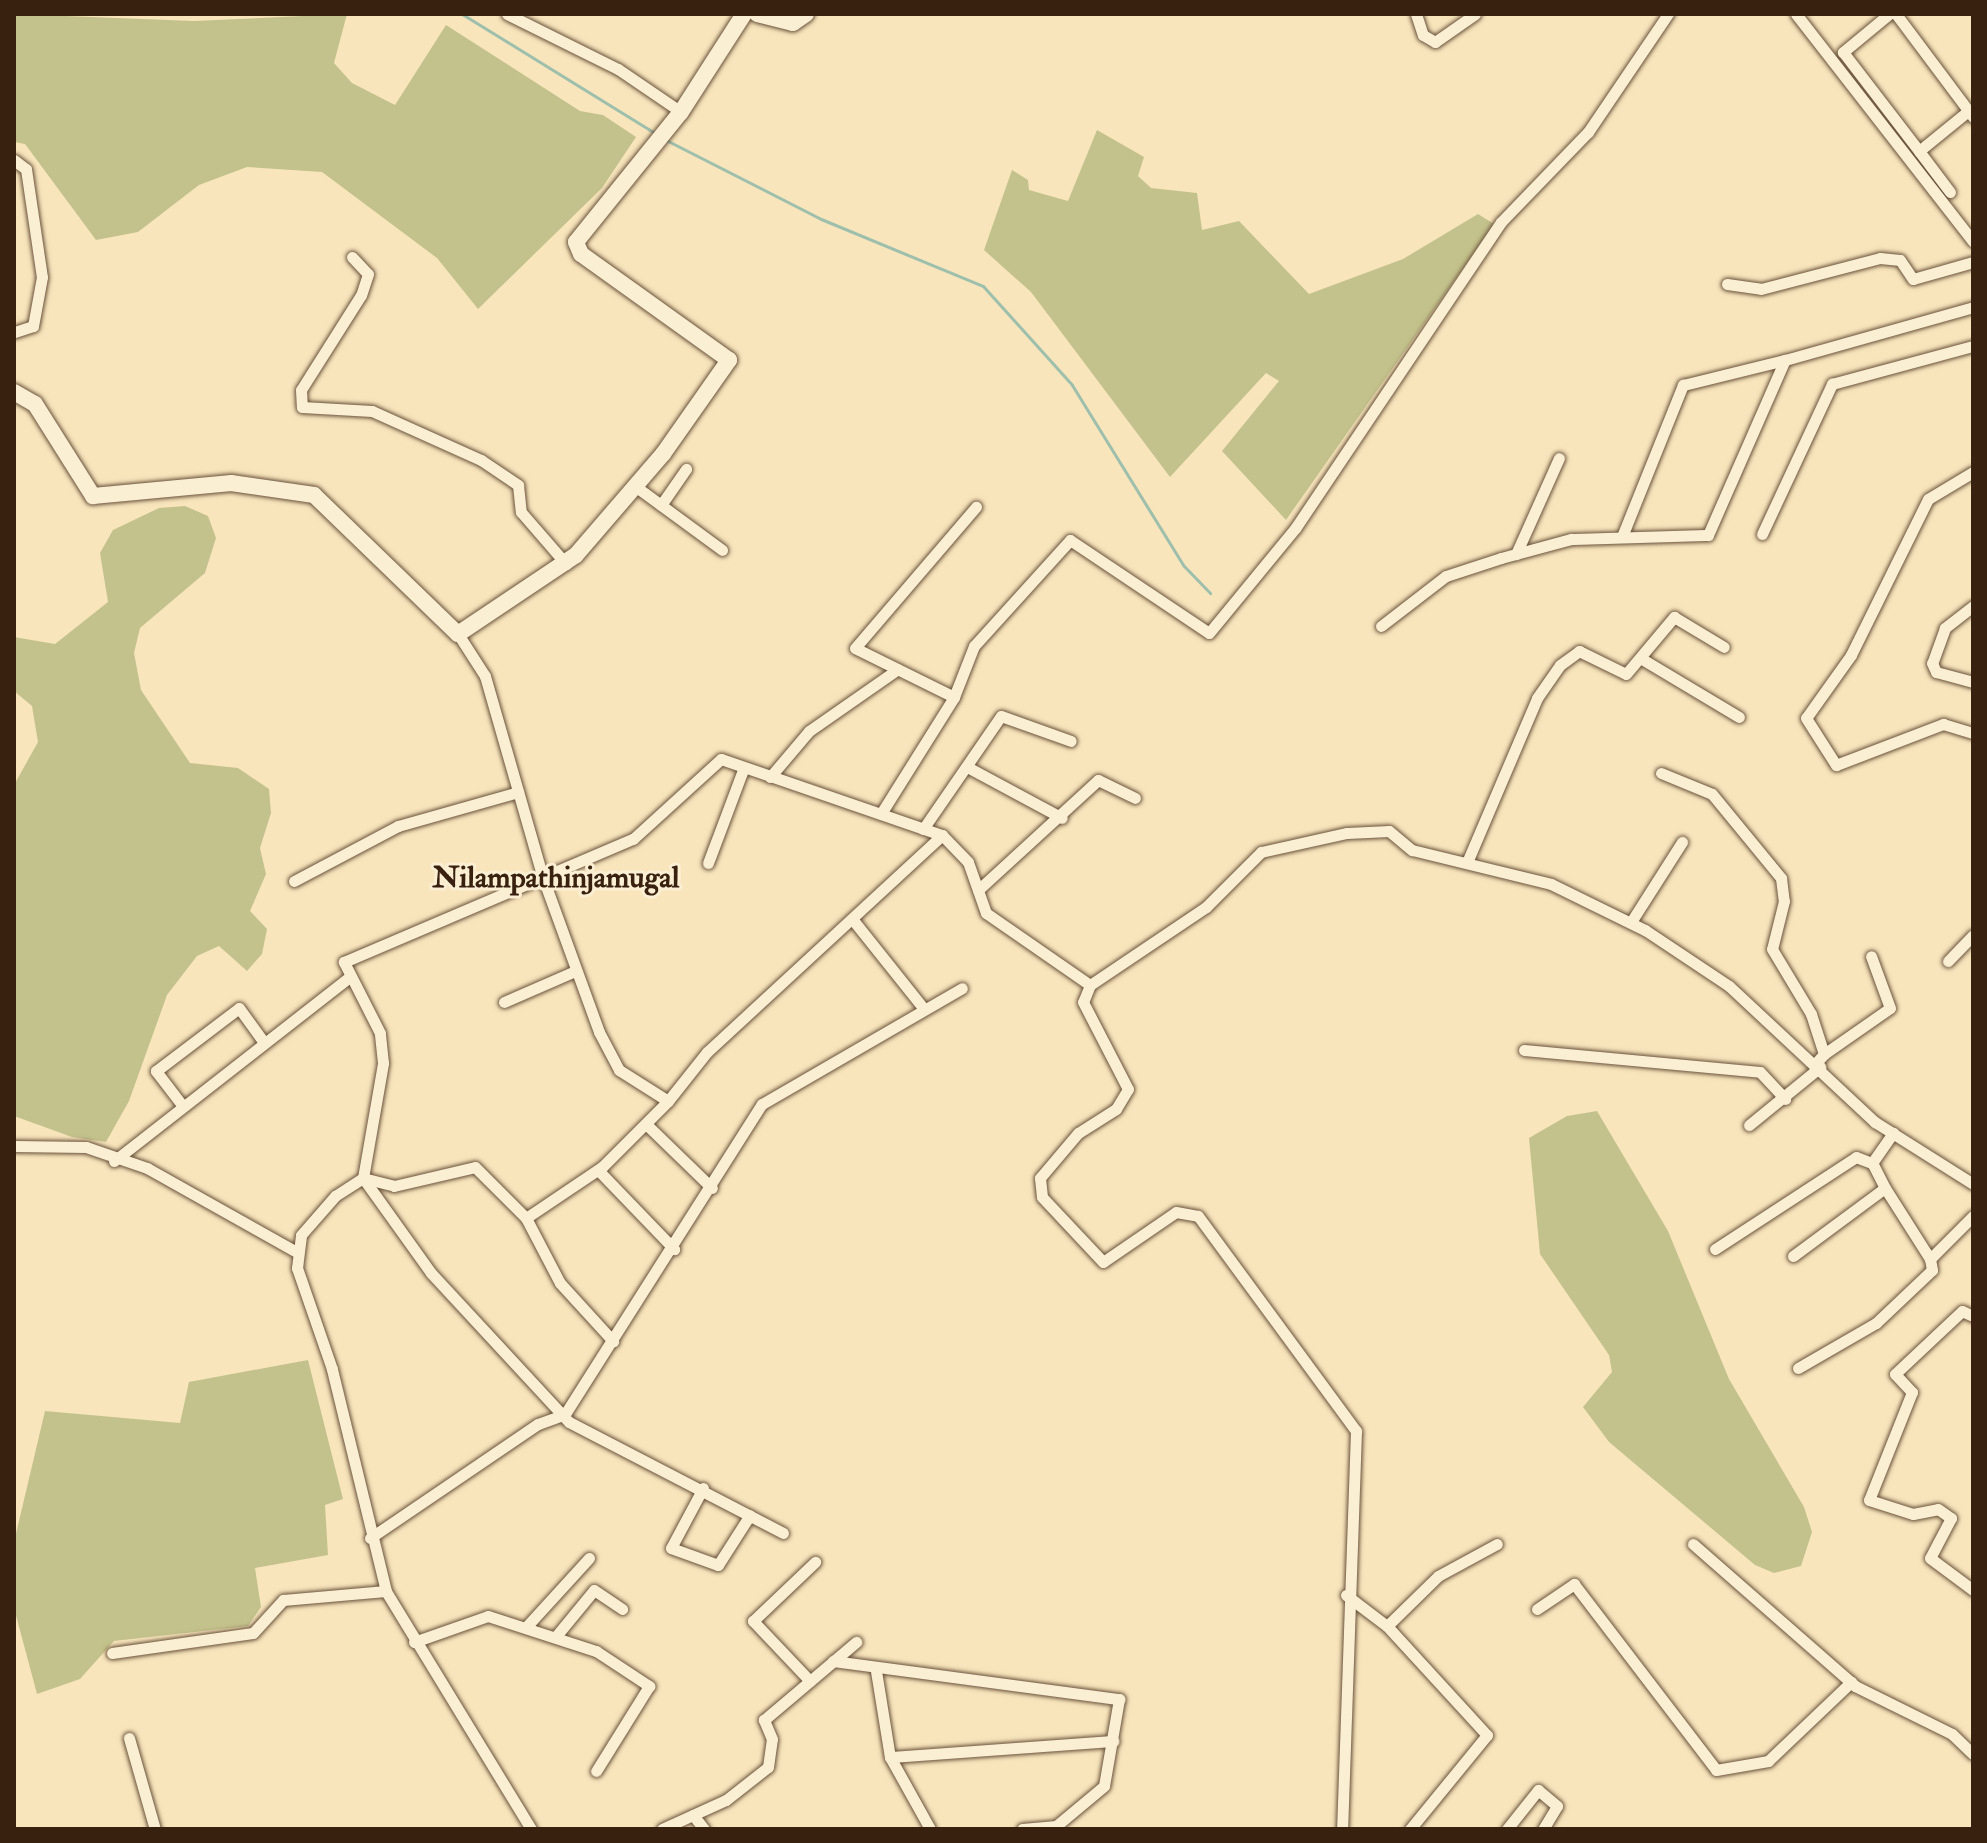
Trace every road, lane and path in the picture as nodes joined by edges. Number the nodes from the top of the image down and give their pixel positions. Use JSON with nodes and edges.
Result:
{"nodes":[{"id":1,"x":507,"y":14,"type":"edge"},
{"id":2,"x":744,"y":14,"type":"edge"},
{"id":3,"x":757,"y":14,"type":"edge"},
{"id":4,"x":806,"y":14,"type":"edge"},
{"id":5,"x":1416,"y":14,"type":"edge"},
{"id":6,"x":1475,"y":14,"type":"edge"},
{"id":7,"x":1668,"y":14,"type":"edge"},
{"id":8,"x":1796,"y":14,"type":"edge"},
{"id":9,"x":1889,"y":14,"type":"edge"},
{"id":10,"x":1896,"y":14,"type":"edge"},
{"id":11,"x":681,"y":112,"type":"junction"},
{"id":12,"x":1970,"y":114,"type":"edge"},
{"id":13,"x":1919,"y":151,"type":"junction"},
{"id":14,"x":14,"y":160,"type":"edge"},
{"id":15,"x":1950,"y":192,"type":"dead end"},
{"id":16,"x":1973,"y":241,"type":"edge"},
{"id":17,"x":352,"y":257,"type":"dead end"},
{"id":18,"x":1973,"y":262,"type":"edge"},
{"id":19,"x":1727,"y":284,"type":"dead end"},
{"id":20,"x":1973,"y":307,"type":"edge"},
{"id":21,"x":14,"y":332,"type":"edge"},
{"id":22,"x":1973,"y":346,"type":"edge"},
{"id":23,"x":1785,"y":360,"type":"junction"},
{"id":24,"x":14,"y":392,"type":"edge"},
{"id":25,"x":1559,"y":458,"type":"dead end"},
{"id":26,"x":686,"y":469,"type":"dead end"},
{"id":27,"x":1973,"y":472,"type":"edge"},
{"id":28,"x":635,"y":486,"type":"junction"},
{"id":29,"x":661,"y":505,"type":"junction"},
{"id":30,"x":976,"y":507,"type":"dead end"},
{"id":31,"x":1623,"y":534,"type":"junction"},
{"id":32,"x":1762,"y":534,"type":"dead end"},
{"id":33,"x":722,"y":550,"type":"dead end"},
{"id":34,"x":1516,"y":554,"type":"junction"},
{"id":35,"x":566,"y":564,"type":"junction"},
{"id":36,"x":1973,"y":606,"type":"edge"},
{"id":37,"x":1381,"y":626,"type":"dead end"},
{"id":38,"x":458,"y":634,"type":"junction"},
{"id":39,"x":1724,"y":647,"type":"dead end"},
{"id":40,"x":1642,"y":659,"type":"junction"},
{"id":41,"x":898,"y":669,"type":"junction"},
{"id":42,"x":1973,"y":682,"type":"edge"},
{"id":43,"x":954,"y":697,"type":"junction"},
{"id":44,"x":1739,"y":717,"type":"dead end"},
{"id":45,"x":1973,"y":733,"type":"edge"},
{"id":46,"x":1071,"y":741,"type":"dead end"},
{"id":47,"x":971,"y":769,"type":"junction"},
{"id":48,"x":743,"y":770,"type":"junction"},
{"id":49,"x":1661,"y":773,"type":"dead end"},
{"id":50,"x":770,"y":777,"type":"junction"},
{"id":51,"x":518,"y":792,"type":"junction"},
{"id":52,"x":1135,"y":798,"type":"dead end"},
{"id":53,"x":882,"y":812,"type":"junction"},
{"id":54,"x":1062,"y":818,"type":"junction"},
{"id":55,"x":923,"y":829,"type":"junction"},
{"id":56,"x":942,"y":835,"type":"junction"},
{"id":57,"x":1682,"y":842,"type":"dead end"},
{"id":58,"x":1468,"y":860,"type":"junction"},
{"id":59,"x":708,"y":863,"type":"dead end"},
{"id":60,"x":543,"y":878,"type":"junction"},
{"id":61,"x":294,"y":881,"type":"dead end"},
{"id":62,"x":978,"y":890,"type":"junction"},
{"id":63,"x":853,"y":920,"type":"junction"},
{"id":64,"x":1631,"y":922,"type":"junction"},
{"id":65,"x":1973,"y":935,"type":"edge"},
{"id":66,"x":1871,"y":956,"type":"dead end"},
{"id":67,"x":1948,"y":961,"type":"dead end"},
{"id":68,"x":575,"y":971,"type":"junction"},
{"id":69,"x":348,"y":978,"type":"junction"},
{"id":70,"x":1090,"y":985,"type":"junction"},
{"id":71,"x":962,"y":988,"type":"dead end"},
{"id":72,"x":504,"y":1002,"type":"dead end"},
{"id":73,"x":924,"y":1009,"type":"junction"},
{"id":74,"x":263,"y":1041,"type":"junction"},
{"id":75,"x":1524,"y":1050,"type":"dead end"},
{"id":76,"x":1824,"y":1054,"type":"junction"},
{"id":77,"x":1817,"y":1066,"type":"junction"},
{"id":78,"x":1785,"y":1099,"type":"junction"},
{"id":79,"x":668,"y":1101,"type":"junction"},
{"id":80,"x":182,"y":1105,"type":"junction"},
{"id":81,"x":1749,"y":1125,"type":"dead end"},
{"id":82,"x":648,"y":1126,"type":"junction"},
{"id":83,"x":1893,"y":1133,"type":"junction"},
{"id":84,"x":14,"y":1146,"type":"edge"},
{"id":85,"x":114,"y":1161,"type":"junction"},
{"id":86,"x":1872,"y":1163,"type":"junction"},
{"id":87,"x":598,"y":1170,"type":"junction"},
{"id":88,"x":363,"y":1178,"type":"junction"},
{"id":89,"x":1973,"y":1184,"type":"edge"},
{"id":90,"x":712,"y":1188,"type":"junction"},
{"id":91,"x":1885,"y":1188,"type":"junction"},
{"id":92,"x":1973,"y":1216,"type":"edge"},
{"id":93,"x":526,"y":1218,"type":"junction"},
{"id":94,"x":674,"y":1249,"type":"junction"},
{"id":95,"x":1715,"y":1249,"type":"dead end"},
{"id":96,"x":295,"y":1251,"type":"junction"},
{"id":97,"x":1793,"y":1256,"type":"dead end"},
{"id":98,"x":1930,"y":1259,"type":"junction"},
{"id":99,"x":1973,"y":1316,"type":"edge"},
{"id":100,"x":613,"y":1341,"type":"junction"},
{"id":101,"x":1798,"y":1368,"type":"dead end"},
{"id":102,"x":565,"y":1414,"type":"junction"},
{"id":103,"x":703,"y":1488,"type":"junction"},
{"id":104,"x":750,"y":1515,"type":"junction"},
{"id":105,"x":783,"y":1533,"type":"dead end"},
{"id":106,"x":370,"y":1538,"type":"junction"},
{"id":107,"x":1497,"y":1544,"type":"dead end"},
{"id":108,"x":1693,"y":1544,"type":"dead end"},
{"id":109,"x":589,"y":1558,"type":"dead end"},
{"id":110,"x":815,"y":1562,"type":"dead end"},
{"id":111,"x":1973,"y":1590,"type":"edge"},
{"id":112,"x":386,"y":1591,"type":"junction"},
{"id":113,"x":1346,"y":1595,"type":"junction"},
{"id":114,"x":622,"y":1609,"type":"dead end"},
{"id":115,"x":1537,"y":1609,"type":"dead end"},
{"id":116,"x":527,"y":1626,"type":"junction"},
{"id":117,"x":1387,"y":1626,"type":"junction"},
{"id":118,"x":557,"y":1635,"type":"junction"},
{"id":119,"x":414,"y":1642,"type":"junction"},
{"id":120,"x":856,"y":1642,"type":"dead end"},
{"id":121,"x":112,"y":1653,"type":"dead end"},
{"id":122,"x":833,"y":1661,"type":"junction"},
{"id":123,"x":876,"y":1671,"type":"junction"},
{"id":124,"x":810,"y":1681,"type":"junction"},
{"id":125,"x":1851,"y":1682,"type":"junction"},
{"id":126,"x":129,"y":1738,"type":"dead end"},
{"id":127,"x":1113,"y":1741,"type":"junction"},
{"id":128,"x":1973,"y":1754,"type":"edge"},
{"id":129,"x":890,"y":1757,"type":"junction"},
{"id":130,"x":596,"y":1771,"type":"dead end"},
{"id":131,"x":693,"y":1815,"type":"junction"},
{"id":132,"x":155,"y":1829,"type":"edge"},
{"id":133,"x":531,"y":1829,"type":"edge"},
{"id":134,"x":662,"y":1829,"type":"edge"},
{"id":135,"x":704,"y":1829,"type":"edge"},
{"id":136,"x":930,"y":1829,"type":"edge"},
{"id":137,"x":1022,"y":1829,"type":"edge"},
{"id":138,"x":1342,"y":1829,"type":"edge"},
{"id":139,"x":1410,"y":1829,"type":"edge"},
{"id":140,"x":1507,"y":1829,"type":"edge"},
{"id":141,"x":1543,"y":1829,"type":"edge"}],
"edges":[{"from":1,"to":11,"type":"street"},
{"from":2,"to":11,"type":"street"},
{"from":3,"to":4,"type":"street"},
{"from":5,"to":6,"type":"street"},
{"from":7,"to":43,"type":"street"},
{"from":8,"to":16,"type":"street"},
{"from":9,"to":13,"type":"street"},
{"from":10,"to":12,"type":"street"},
{"from":11,"to":28,"type":"street"},
{"from":12,"to":13,"type":"street"},
{"from":13,"to":15,"type":"street"},
{"from":14,"to":21,"type":"street"},
{"from":17,"to":35,"type":"street"},
{"from":18,"to":19,"type":"street"},
{"from":20,"to":23,"type":"street"},
{"from":22,"to":32,"type":"street"},
{"from":23,"to":31,"type":"street"},
{"from":23,"to":31,"type":"street"},
{"from":24,"to":38,"type":"street"},
{"from":25,"to":34,"type":"street"},
{"from":26,"to":29,"type":"street"},
{"from":27,"to":45,"type":"street"},
{"from":28,"to":29,"type":"street"},
{"from":28,"to":35,"type":"street"},
{"from":29,"to":33,"type":"street"},
{"from":30,"to":41,"type":"street"},
{"from":31,"to":34,"type":"street"},
{"from":34,"to":37,"type":"street"},
{"from":35,"to":38,"type":"street"},
{"from":36,"to":42,"type":"street"},
{"from":38,"to":51,"type":"street"},
{"from":39,"to":40,"type":"street"},
{"from":40,"to":44,"type":"street"},
{"from":40,"to":58,"type":"street"},
{"from":41,"to":43,"type":"street"},
{"from":41,"to":50,"type":"street"},
{"from":43,"to":53,"type":"street"},
{"from":46,"to":47,"type":"street"},
{"from":47,"to":54,"type":"street"},
{"from":47,"to":55,"type":"street"},
{"from":48,"to":50,"type":"street"},
{"from":48,"to":59,"type":"street"},
{"from":48,"to":60,"type":"street"},
{"from":49,"to":76,"type":"street"},
{"from":50,"to":53,"type":"street"},
{"from":51,"to":60,"type":"street"},
{"from":51,"to":61,"type":"street"},
{"from":52,"to":54,"type":"street"},
{"from":53,"to":55,"type":"street"},
{"from":54,"to":62,"type":"street"},
{"from":55,"to":56,"type":"street"},
{"from":56,"to":62,"type":"street"},
{"from":56,"to":63,"type":"street"},
{"from":57,"to":64,"type":"street"},
{"from":58,"to":64,"type":"street"},
{"from":58,"to":70,"type":"street"},
{"from":60,"to":68,"type":"street"},
{"from":60,"to":69,"type":"street"},
{"from":62,"to":70,"type":"street"},
{"from":63,"to":73,"type":"street"},
{"from":63,"to":79,"type":"street"},
{"from":64,"to":77,"type":"street"},
{"from":65,"to":67,"type":"street"},
{"from":66,"to":76,"type":"street"},
{"from":68,"to":72,"type":"street"},
{"from":68,"to":79,"type":"street"},
{"from":69,"to":74,"type":"street"},
{"from":69,"to":88,"type":"street"},
{"from":70,"to":113,"type":"street"},
{"from":71,"to":73,"type":"street"},
{"from":73,"to":90,"type":"street"},
{"from":74,"to":80,"type":"street"},
{"from":74,"to":80,"type":"street"},
{"from":75,"to":78,"type":"street"},
{"from":76,"to":77,"type":"street"},
{"from":77,"to":78,"type":"street"},
{"from":77,"to":83,"type":"street"},
{"from":78,"to":81,"type":"street"},
{"from":79,"to":82,"type":"street"},
{"from":80,"to":85,"type":"street"},
{"from":82,"to":87,"type":"street"},
{"from":82,"to":90,"type":"street"},
{"from":83,"to":86,"type":"street"},
{"from":83,"to":89,"type":"street"},
{"from":84,"to":85,"type":"street"},
{"from":85,"to":96,"type":"street"},
{"from":86,"to":91,"type":"street"},
{"from":86,"to":95,"type":"street"},
{"from":87,"to":93,"type":"street"},
{"from":87,"to":94,"type":"street"},
{"from":88,"to":93,"type":"street"},
{"from":88,"to":96,"type":"street"},
{"from":88,"to":102,"type":"street"},
{"from":90,"to":94,"type":"street"},
{"from":91,"to":97,"type":"street"},
{"from":91,"to":98,"type":"street"},
{"from":92,"to":98,"type":"street"},
{"from":93,"to":100,"type":"street"},
{"from":94,"to":100,"type":"street"},
{"from":96,"to":106,"type":"street"},
{"from":98,"to":101,"type":"street"},
{"from":99,"to":111,"type":"street"},
{"from":100,"to":102,"type":"street"},
{"from":102,"to":103,"type":"street"},
{"from":102,"to":106,"type":"street"},
{"from":103,"to":104,"type":"street"},
{"from":103,"to":104,"type":"street"},
{"from":104,"to":105,"type":"street"},
{"from":106,"to":112,"type":"street"},
{"from":107,"to":117,"type":"street"},
{"from":108,"to":125,"type":"street"},
{"from":109,"to":116,"type":"street"},
{"from":110,"to":124,"type":"street"},
{"from":112,"to":119,"type":"street"},
{"from":112,"to":121,"type":"street"},
{"from":113,"to":117,"type":"street"},
{"from":113,"to":138,"type":"street"},
{"from":114,"to":118,"type":"street"},
{"from":115,"to":125,"type":"street"},
{"from":116,"to":118,"type":"street"},
{"from":116,"to":119,"type":"street"},
{"from":117,"to":139,"type":"street"},
{"from":118,"to":130,"type":"street"},
{"from":119,"to":133,"type":"street"},
{"from":120,"to":122,"type":"street"},
{"from":122,"to":123,"type":"street"},
{"from":122,"to":124,"type":"street"},
{"from":123,"to":127,"type":"street"},
{"from":123,"to":129,"type":"street"},
{"from":124,"to":131,"type":"street"},
{"from":125,"to":128,"type":"street"},
{"from":126,"to":132,"type":"street"},
{"from":127,"to":129,"type":"street"},
{"from":127,"to":137,"type":"street"},
{"from":129,"to":136,"type":"street"},
{"from":131,"to":134,"type":"street"},
{"from":131,"to":135,"type":"street"},
{"from":140,"to":141,"type":"street"}]}
